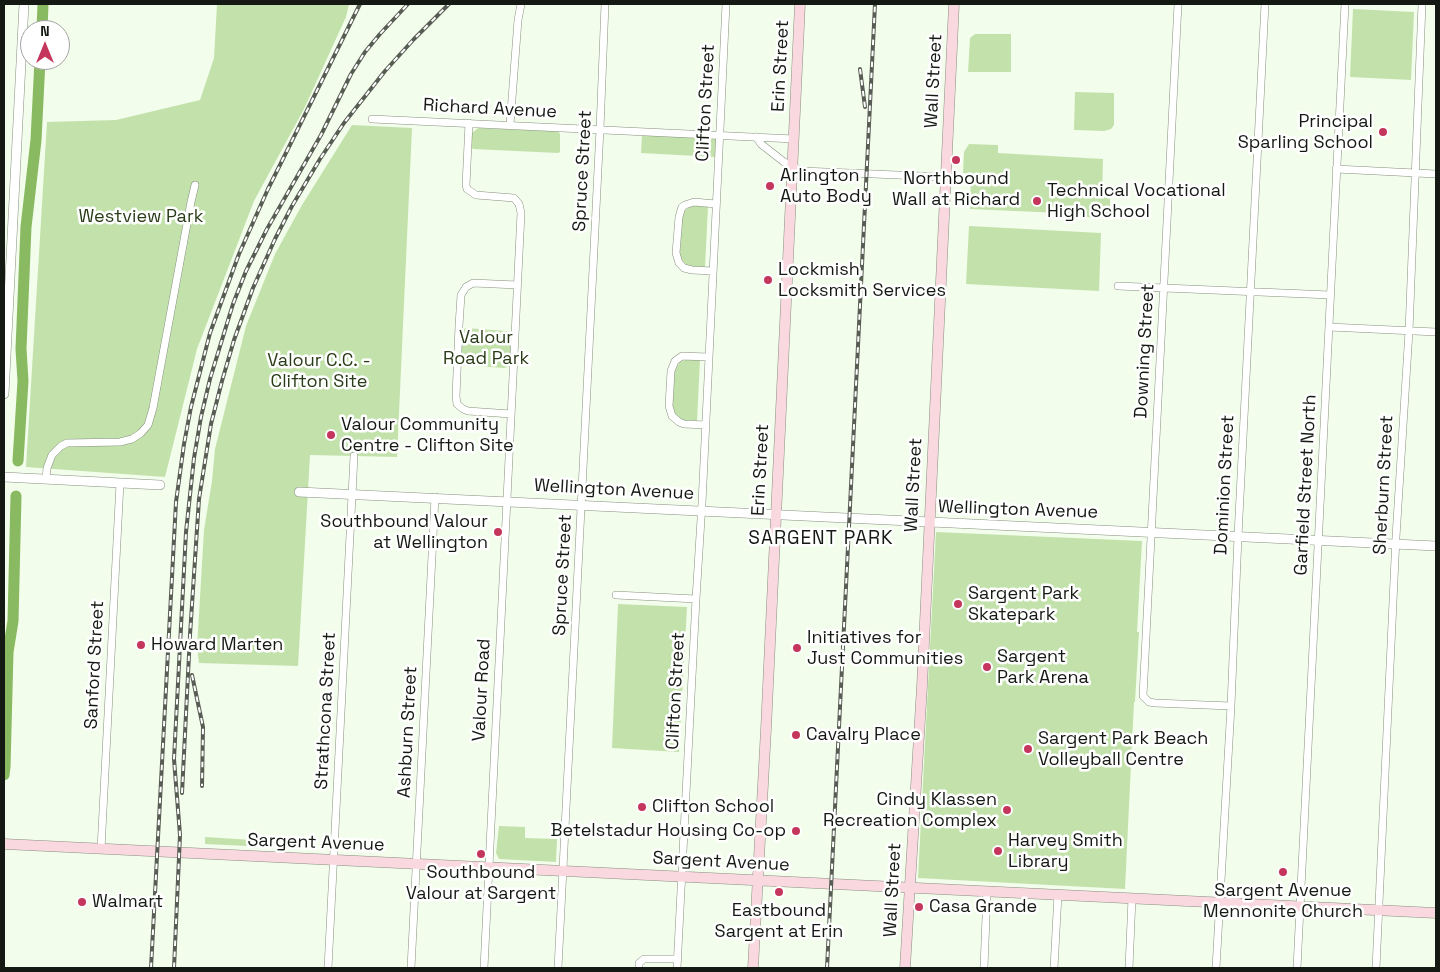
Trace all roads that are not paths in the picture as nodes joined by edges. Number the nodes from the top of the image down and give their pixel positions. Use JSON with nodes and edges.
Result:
{"nodes":[{"id":1,"x":24,"y":4,"type":"edge"},
{"id":2,"x":521,"y":4,"type":"edge"},
{"id":3,"x":605,"y":4,"type":"edge"},
{"id":4,"x":726,"y":4,"type":"edge"},
{"id":5,"x":800,"y":4,"type":"edge"},
{"id":6,"x":954,"y":4,"type":"edge"},
{"id":7,"x":1178,"y":4,"type":"edge"},
{"id":8,"x":1265,"y":4,"type":"edge"},
{"id":9,"x":1345,"y":4,"type":"edge"},
{"id":10,"x":1422,"y":4,"type":"edge"},
{"id":11,"x":372,"y":118,"type":"dead end"},
{"id":12,"x":469,"y":123,"type":"junction"},
{"id":13,"x":510,"y":125,"type":"junction"},
{"id":14,"x":600,"y":129,"type":"junction"},
{"id":15,"x":720,"y":135,"type":"junction"},
{"id":16,"x":756,"y":137,"type":"junction"},
{"id":17,"x":794,"y":139,"type":"junction"},
{"id":18,"x":792,"y":167,"type":"junction"},
{"id":19,"x":1336,"y":169,"type":"junction"},
{"id":20,"x":1416,"y":173,"type":"junction"},
{"id":21,"x":1436,"y":174,"type":"edge"},
{"id":22,"x":945,"y":177,"type":"junction"},
{"id":23,"x":195,"y":185,"type":"dead end"},
{"id":24,"x":716,"y":204,"type":"junction"},
{"id":25,"x":713,"y":271,"type":"junction"},
{"id":26,"x":517,"y":285,"type":"junction"},
{"id":27,"x":1118,"y":286,"type":"dead end"},
{"id":28,"x":1164,"y":288,"type":"junction"},
{"id":29,"x":1250,"y":291,"type":"junction"},
{"id":30,"x":1330,"y":295,"type":"junction"},
{"id":31,"x":1329,"y":327,"type":"junction"},
{"id":32,"x":1409,"y":331,"type":"junction"},
{"id":33,"x":1436,"y":332,"type":"edge"},
{"id":34,"x":708,"y":357,"type":"junction"},
{"id":35,"x":4,"y":394,"type":"edge"},
{"id":36,"x":511,"y":414,"type":"junction"},
{"id":37,"x":706,"y":425,"type":"junction"},
{"id":38,"x":354,"y":456,"type":"dead end"},
{"id":39,"x":4,"y":477,"type":"edge"},
{"id":40,"x":46,"y":479,"type":"junction"},
{"id":41,"x":120,"y":483,"type":"junction"},
{"id":42,"x":160,"y":484,"type":"dead end"},
{"id":43,"x":299,"y":492,"type":"dead end"},
{"id":44,"x":352,"y":494,"type":"junction"},
{"id":45,"x":435,"y":497,"type":"junction"},
{"id":46,"x":506,"y":501,"type":"junction"},
{"id":47,"x":581,"y":504,"type":"junction"},
{"id":48,"x":702,"y":510,"type":"junction"},
{"id":49,"x":775,"y":514,"type":"junction"},
{"id":50,"x":929,"y":522,"type":"junction"},
{"id":51,"x":1151,"y":532,"type":"junction"},
{"id":52,"x":1238,"y":536,"type":"junction"},
{"id":53,"x":1319,"y":540,"type":"junction"},
{"id":54,"x":1396,"y":544,"type":"junction"},
{"id":55,"x":1436,"y":546,"type":"edge"},
{"id":56,"x":616,"y":596,"type":"dead end"},
{"id":57,"x":696,"y":599,"type":"junction"},
{"id":58,"x":1231,"y":706,"type":"junction"},
{"id":59,"x":4,"y":844,"type":"edge"},
{"id":60,"x":101,"y":849,"type":"junction"},
{"id":61,"x":333,"y":861,"type":"junction"},
{"id":62,"x":416,"y":864,"type":"junction"},
{"id":63,"x":489,"y":868,"type":"junction"},
{"id":64,"x":563,"y":871,"type":"junction"},
{"id":65,"x":682,"y":877,"type":"junction"},
{"id":66,"x":758,"y":880,"type":"junction"},
{"id":67,"x":909,"y":887,"type":"junction"},
{"id":68,"x":987,"y":891,"type":"junction"},
{"id":69,"x":1058,"y":894,"type":"junction"},
{"id":70,"x":1132,"y":898,"type":"junction"},
{"id":71,"x":1220,"y":902,"type":"junction"},
{"id":72,"x":1300,"y":906,"type":"junction"},
{"id":73,"x":1378,"y":910,"type":"junction"},
{"id":74,"x":1436,"y":913,"type":"edge"},
{"id":75,"x":678,"y":959,"type":"junction"},
{"id":76,"x":328,"y":968,"type":"edge"},
{"id":77,"x":411,"y":968,"type":"edge"},
{"id":78,"x":484,"y":968,"type":"edge"},
{"id":79,"x":558,"y":968,"type":"edge"},
{"id":80,"x":639,"y":968,"type":"edge"},
{"id":81,"x":677,"y":968,"type":"edge"},
{"id":82,"x":753,"y":968,"type":"edge"},
{"id":83,"x":905,"y":968,"type":"edge"},
{"id":84,"x":984,"y":968,"type":"edge"},
{"id":85,"x":1054,"y":968,"type":"edge"},
{"id":86,"x":1129,"y":968,"type":"edge"},
{"id":87,"x":1216,"y":968,"type":"edge"},
{"id":88,"x":1297,"y":968,"type":"edge"},
{"id":89,"x":1376,"y":968,"type":"edge"}],
"edges":[{"from":1,"to":35,"type":"street"},
{"from":2,"to":13,"type":"street"},
{"from":3,"to":14,"type":"street","name":"Spruce Street"},
{"from":4,"to":15,"type":"street","name":"Clifton Street"},
{"from":5,"to":17,"type":"main road","name":"Erin Street"},
{"from":6,"to":22,"type":"main road","name":"Wall Street"},
{"from":7,"to":28,"type":"street","name":"Downing Street"},
{"from":8,"to":29,"type":"street","name":"Dominion Street"},
{"from":9,"to":19,"type":"street","name":"Garfield Street North"},
{"from":10,"to":20,"type":"street","name":"Sherburn Street"},
{"from":11,"to":12,"type":"street","name":"Richard Avenue"},
{"from":12,"to":13,"type":"street","name":"Richard Avenue"},
{"from":12,"to":26,"type":"street","name":"Valour Road"},
{"from":13,"to":14,"type":"street","name":"Richard Avenue"},
{"from":14,"to":15,"type":"street","name":"Richard Avenue"},
{"from":14,"to":47,"type":"street","name":"Spruce Street"},
{"from":15,"to":16,"type":"street","name":"Richard Avenue"},
{"from":15,"to":24,"type":"street","name":"Clifton Street"},
{"from":16,"to":17,"type":"street","name":"Richard Avenue"},
{"from":16,"to":18,"type":"street"},
{"from":17,"to":18,"type":"main road","name":"Erin Street"},
{"from":18,"to":22,"type":"street"},
{"from":18,"to":49,"type":"main road","name":"Erin Street"},
{"from":19,"to":20,"type":"street"},
{"from":19,"to":30,"type":"street","name":"Garfield Street North"},
{"from":20,"to":21,"type":"street"},
{"from":20,"to":32,"type":"street","name":"Sherburn Street"},
{"from":22,"to":50,"type":"main road","name":"Wall Street"},
{"from":23,"to":40,"type":"street"},
{"from":24,"to":25,"type":"street","name":"Clifton Street"},
{"from":24,"to":25,"type":"street"},
{"from":25,"to":34,"type":"street","name":"Clifton Street"},
{"from":26,"to":36,"type":"street","name":"Valour Road"},
{"from":26,"to":36,"type":"street"},
{"from":27,"to":28,"type":"street"},
{"from":28,"to":29,"type":"street"},
{"from":28,"to":51,"type":"street","name":"Downing Street"},
{"from":29,"to":30,"type":"street"},
{"from":29,"to":52,"type":"street","name":"Dominion Street"},
{"from":30,"to":31,"type":"street","name":"Garfield Street North"},
{"from":31,"to":32,"type":"street"},
{"from":31,"to":53,"type":"street","name":"Garfield Street North"},
{"from":32,"to":33,"type":"street"},
{"from":32,"to":54,"type":"street","name":"Sherburn Street"},
{"from":34,"to":37,"type":"street","name":"Clifton Street"},
{"from":34,"to":37,"type":"street"},
{"from":36,"to":46,"type":"street","name":"Valour Road"},
{"from":37,"to":48,"type":"street","name":"Clifton Street"},
{"from":38,"to":44,"type":"street","name":"Strathcona Street"},
{"from":39,"to":40,"type":"street"},
{"from":40,"to":41,"type":"street"},
{"from":41,"to":42,"type":"street"},
{"from":41,"to":60,"type":"street","name":"Sanford Street"},
{"from":43,"to":44,"type":"street","name":"Wellington Avenue"},
{"from":44,"to":45,"type":"street","name":"Wellington Avenue"},
{"from":44,"to":61,"type":"street","name":"Strathcona Street"},
{"from":45,"to":46,"type":"street","name":"Wellington Avenue"},
{"from":45,"to":62,"type":"street","name":"Ashburn Street"},
{"from":46,"to":47,"type":"street","name":"Wellington Avenue"},
{"from":46,"to":63,"type":"street","name":"Valour Road"},
{"from":47,"to":48,"type":"street","name":"Wellington Avenue"},
{"from":47,"to":64,"type":"street","name":"Spruce Street"},
{"from":48,"to":49,"type":"street","name":"Wellington Avenue"},
{"from":48,"to":57,"type":"street","name":"Clifton Street"},
{"from":49,"to":50,"type":"street","name":"Wellington Avenue"},
{"from":49,"to":66,"type":"main road","name":"Erin Street"},
{"from":50,"to":51,"type":"street","name":"Wellington Avenue"},
{"from":50,"to":67,"type":"main road","name":"Wall Street"},
{"from":51,"to":52,"type":"street","name":"Wellington Avenue"},
{"from":51,"to":58,"type":"street","name":"Downing Street"},
{"from":52,"to":53,"type":"street","name":"Wellington Avenue"},
{"from":52,"to":58,"type":"street","name":"Dominion Street"},
{"from":53,"to":54,"type":"street","name":"Wellington Avenue"},
{"from":53,"to":72,"type":"street","name":"Garfield Street North"},
{"from":54,"to":55,"type":"street","name":"Wellington Avenue"},
{"from":54,"to":73,"type":"street","name":"Sherburn Street"},
{"from":56,"to":57,"type":"street"},
{"from":57,"to":65,"type":"street","name":"Clifton Street"},
{"from":58,"to":71,"type":"street","name":"Dominion Street"},
{"from":59,"to":60,"type":"main road","name":"Sargent Avenue"},
{"from":60,"to":61,"type":"main road","name":"Sargent Avenue"},
{"from":61,"to":62,"type":"main road","name":"Sargent Avenue"},
{"from":61,"to":76,"type":"street","name":"Strathcona Street"},
{"from":62,"to":63,"type":"main road","name":"Sargent Avenue"},
{"from":62,"to":77,"type":"street","name":"Ashburn Street"},
{"from":63,"to":64,"type":"main road","name":"Sargent Avenue"},
{"from":63,"to":78,"type":"street","name":"Valour Road"},
{"from":64,"to":65,"type":"main road","name":"Sargent Avenue"},
{"from":64,"to":79,"type":"street","name":"Spruce Street"},
{"from":65,"to":66,"type":"main road","name":"Sargent Avenue"},
{"from":65,"to":75,"type":"street","name":"Clifton Street"},
{"from":66,"to":67,"type":"main road","name":"Sargent Avenue"},
{"from":66,"to":82,"type":"main road","name":"Erin Street"},
{"from":67,"to":68,"type":"main road","name":"Sargent Avenue"},
{"from":67,"to":83,"type":"main road","name":"Wall Street"},
{"from":68,"to":69,"type":"main road","name":"Sargent Avenue"},
{"from":68,"to":84,"type":"street"},
{"from":69,"to":70,"type":"main road","name":"Sargent Avenue"},
{"from":69,"to":85,"type":"street"},
{"from":70,"to":71,"type":"main road","name":"Sargent Avenue"},
{"from":70,"to":86,"type":"street"},
{"from":71,"to":72,"type":"main road","name":"Sargent Avenue"},
{"from":71,"to":87,"type":"street","name":"Dominion Street"},
{"from":72,"to":73,"type":"main road","name":"Sargent Avenue"},
{"from":72,"to":88,"type":"street","name":"Garfield Street North"},
{"from":73,"to":74,"type":"main road","name":"Sargent Avenue"},
{"from":73,"to":89,"type":"street","name":"Sherburn Street"},
{"from":75,"to":80,"type":"street"},
{"from":75,"to":81,"type":"street","name":"Clifton Street"}]}
